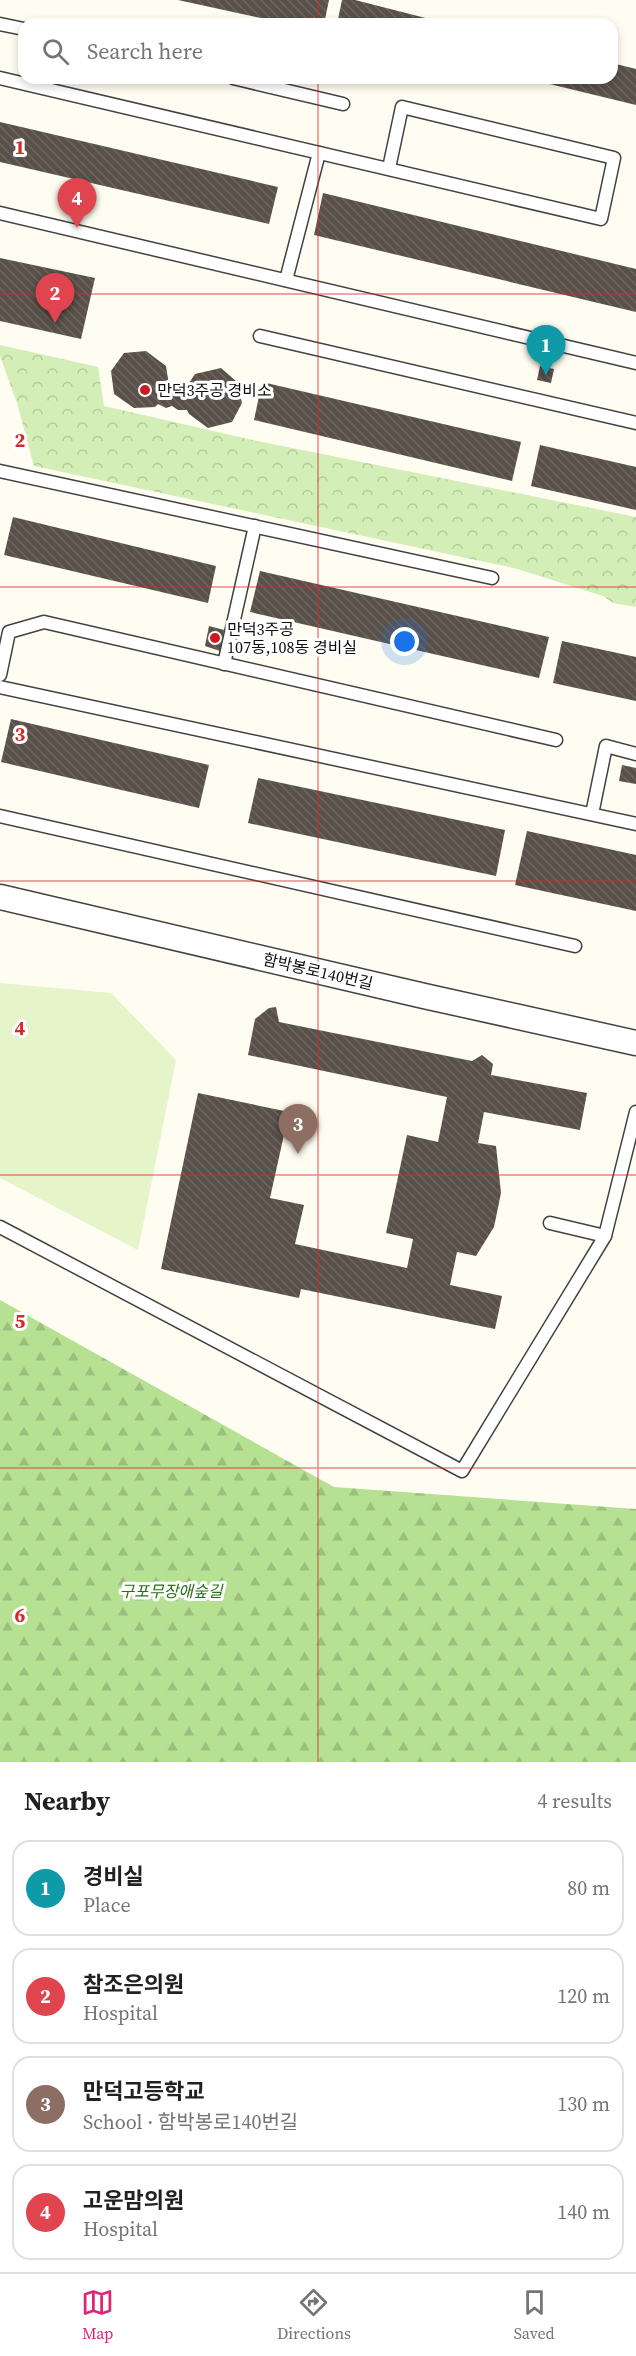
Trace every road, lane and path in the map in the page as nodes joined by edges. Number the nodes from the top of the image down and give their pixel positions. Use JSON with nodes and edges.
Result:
{"nodes":[{"id":1,"x":0,"y":24,"type":"edge"},
{"id":2,"x":18,"y":28,"type":"edge"},
{"id":3,"x":0,"y":78,"type":"edge"},
{"id":4,"x":18,"y":82,"type":"edge"},
{"id":5,"x":26,"y":84,"type":"edge"},
{"id":6,"x":258,"y":84,"type":"edge"},
{"id":7,"x":343,"y":104,"type":"dead end"},
{"id":8,"x":319,"y":153,"type":"junction"},
{"id":9,"x":389,"y":168,"type":"junction"},
{"id":10,"x":0,"y":213,"type":"edge"},
{"id":11,"x":286,"y":280,"type":"junction"},
{"id":12,"x":260,"y":336,"type":"dead end"},
{"id":13,"x":636,"y":363,"type":"edge"},
{"id":14,"x":636,"y":423,"type":"edge"},
{"id":15,"x":0,"y":471,"type":"edge"},
{"id":16,"x":255,"y":526,"type":"junction"},
{"id":17,"x":492,"y":578,"type":"dead end"},
{"id":18,"x":224,"y":664,"type":"junction"},
{"id":19,"x":0,"y":675,"type":"edge"},
{"id":20,"x":0,"y":687,"type":"edge"},
{"id":21,"x":556,"y":740,"type":"dead end"},
{"id":22,"x":636,"y":754,"type":"edge"},
{"id":23,"x":592,"y":814,"type":"junction"},
{"id":24,"x":0,"y":816,"type":"edge"},
{"id":25,"x":636,"y":824,"type":"edge"},
{"id":26,"x":0,"y":897,"type":"edge"},
{"id":27,"x":575,"y":946,"type":"dead end"},
{"id":28,"x":636,"y":1043,"type":"edge"},
{"id":29,"x":636,"y":1112,"type":"edge"},
{"id":30,"x":550,"y":1223,"type":"dead end"},
{"id":31,"x":0,"y":1227,"type":"edge"},
{"id":32,"x":605,"y":1236,"type":"junction"}],
"edges":[{"from":1,"to":2,"type":"lane"},
{"from":3,"to":4,"type":"lane"},
{"from":5,"to":8,"type":"lane"},
{"from":6,"to":7,"type":"lane"},
{"from":8,"to":9,"type":"lane"},
{"from":8,"to":11,"type":"lane"},
{"from":9,"to":9,"type":"lane"},
{"from":10,"to":11,"type":"lane"},
{"from":11,"to":13,"type":"lane"},
{"from":12,"to":14,"type":"lane"},
{"from":15,"to":16,"type":"lane"},
{"from":16,"to":17,"type":"lane"},
{"from":16,"to":18,"type":"lane"},
{"from":18,"to":19,"type":"lane"},
{"from":18,"to":21,"type":"lane"},
{"from":20,"to":23,"type":"lane"},
{"from":22,"to":23,"type":"lane"},
{"from":23,"to":25,"type":"lane"},
{"from":24,"to":27,"type":"lane"},
{"from":26,"to":28,"type":"street","name":"함박봉로140번길"},
{"from":29,"to":32,"type":"lane"},
{"from":30,"to":32,"type":"lane"},
{"from":31,"to":32,"type":"lane"}]}
